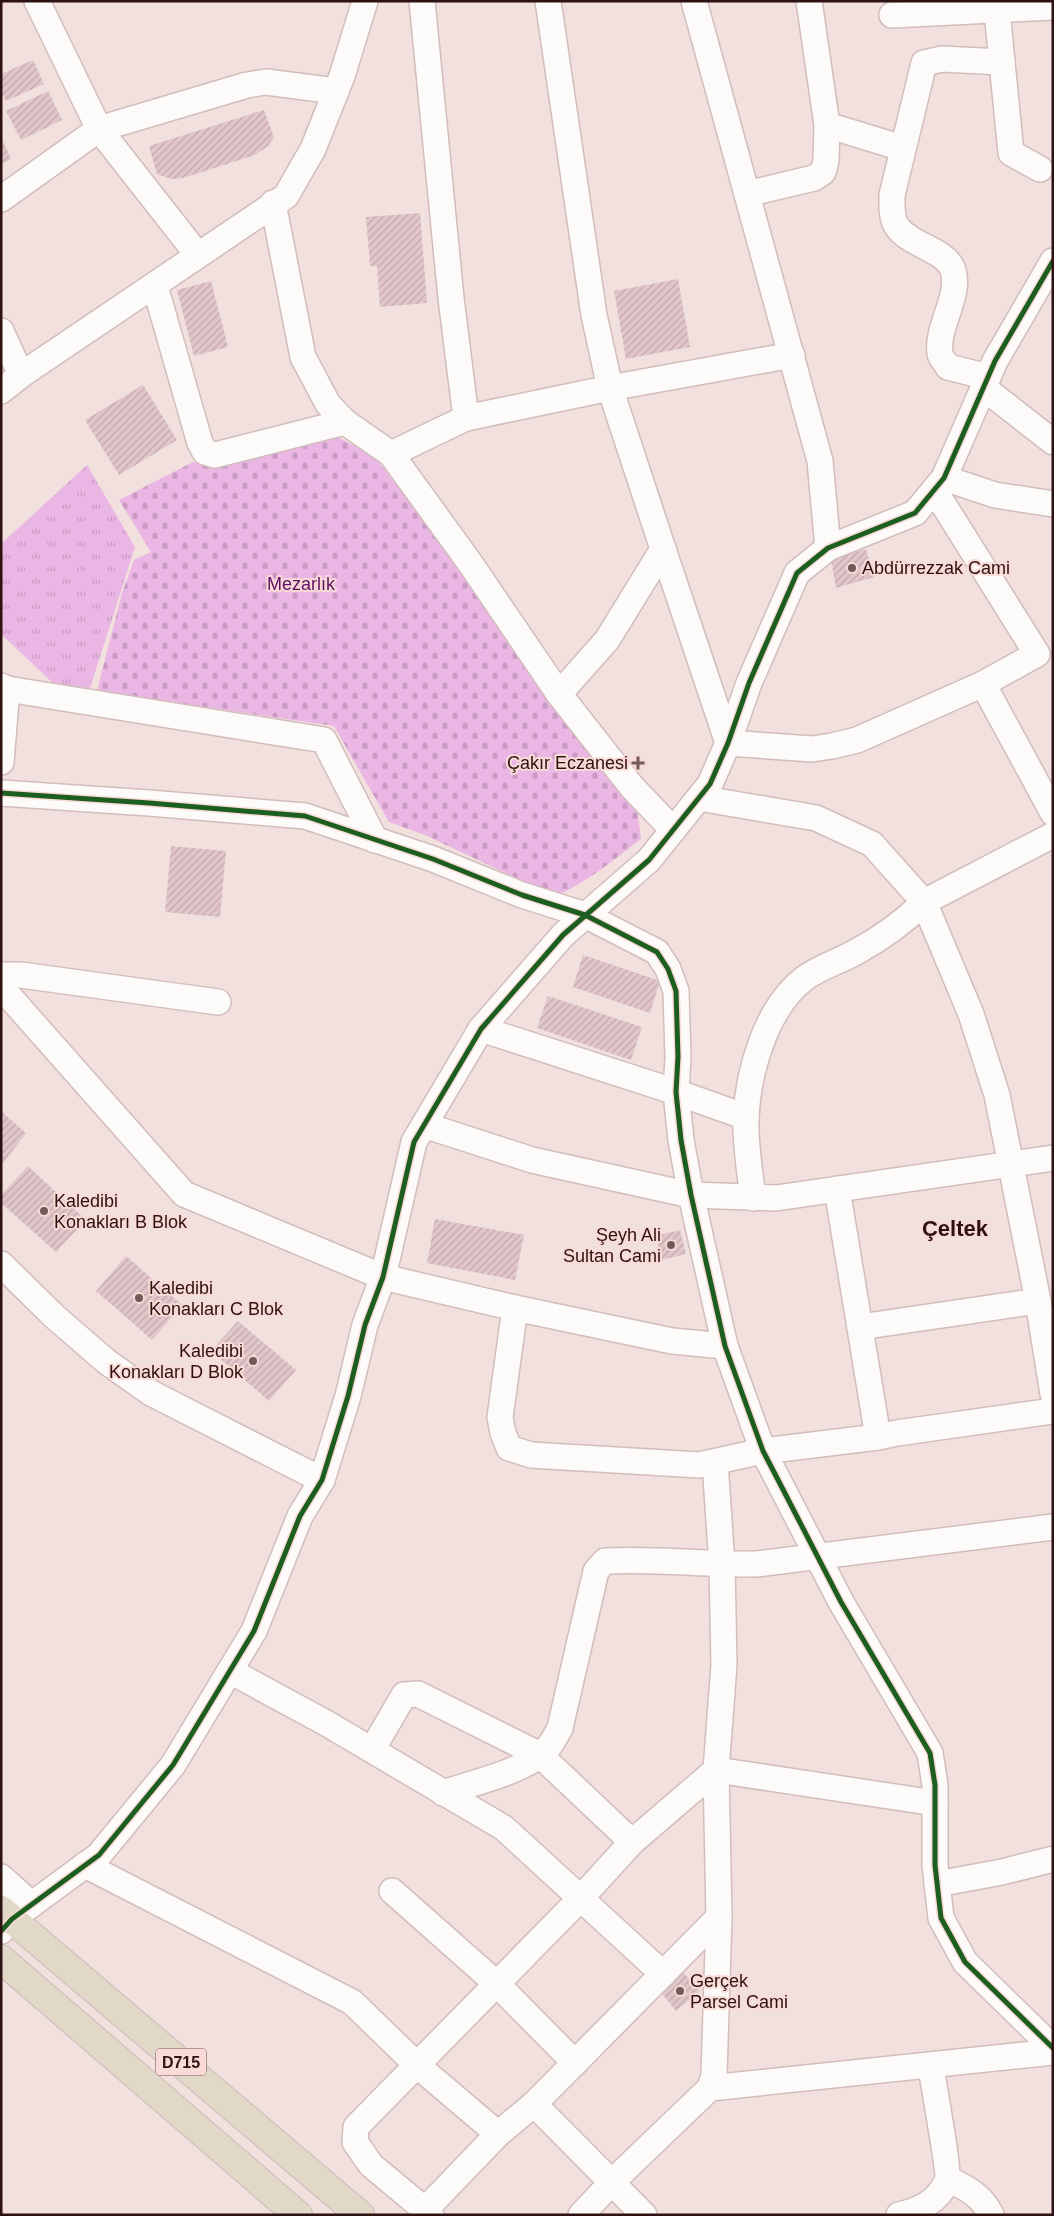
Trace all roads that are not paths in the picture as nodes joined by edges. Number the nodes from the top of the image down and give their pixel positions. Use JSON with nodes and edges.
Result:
{"nodes":[{"id":1,"x":37,"y":1,"type":"edge"},
{"id":2,"x":365,"y":1,"type":"edge"},
{"id":3,"x":422,"y":1,"type":"edge"},
{"id":4,"x":548,"y":1,"type":"edge"},
{"id":5,"x":694,"y":1,"type":"edge"},
{"id":6,"x":809,"y":1,"type":"edge"},
{"id":7,"x":996,"y":6,"type":"edge"},
{"id":8,"x":1053,"y":7,"type":"edge"},
{"id":9,"x":892,"y":15,"type":"dead end"},
{"id":10,"x":1002,"y":62,"type":"junction"},
{"id":11,"x":336,"y":91,"type":"junction"},
{"id":12,"x":827,"y":125,"type":"junction"},
{"id":13,"x":99,"y":129,"type":"junction"},
{"id":14,"x":902,"y":148,"type":"junction"},
{"id":15,"x":1040,"y":169,"type":"dead end"},
{"id":16,"x":746,"y":194,"type":"junction"},
{"id":17,"x":1,"y":199,"type":"edge"},
{"id":18,"x":273,"y":203,"type":"junction"},
{"id":19,"x":197,"y":254,"type":"junction"},
{"id":20,"x":1051,"y":265,"type":"edge"},
{"id":21,"x":155,"y":286,"type":"junction"},
{"id":22,"x":1,"y":331,"type":"edge"},
{"id":23,"x":792,"y":356,"type":"junction"},
{"id":24,"x":20,"y":375,"type":"junction"},
{"id":25,"x":986,"y":382,"type":"junction"},
{"id":26,"x":610,"y":388,"type":"junction"},
{"id":27,"x":1,"y":391,"type":"edge"},
{"id":28,"x":466,"y":418,"type":"junction"},
{"id":29,"x":345,"y":422,"type":"junction"},
{"id":30,"x":1053,"y":442,"type":"edge"},
{"id":31,"x":391,"y":454,"type":"junction"},
{"id":32,"x":939,"y":484,"type":"junction"},
{"id":33,"x":1053,"y":504,"type":"edge"},
{"id":34,"x":828,"y":548,"type":"junction"},
{"id":35,"x":663,"y":549,"type":"junction"},
{"id":36,"x":983,"y":684,"type":"junction"},
{"id":37,"x":4,"y":688,"type":"edge"},
{"id":38,"x":559,"y":694,"type":"junction"},
{"id":39,"x":728,"y":743,"type":"junction"},
{"id":40,"x":1,"y":762,"type":"edge"},
{"id":41,"x":1,"y":793,"type":"edge"},
{"id":42,"x":699,"y":798,"type":"junction"},
{"id":43,"x":1053,"y":813,"type":"edge"},
{"id":44,"x":673,"y":830,"type":"junction"},
{"id":45,"x":1053,"y":835,"type":"edge"},
{"id":46,"x":375,"y":840,"type":"junction"},
{"id":47,"x":924,"y":902,"type":"junction"},
{"id":48,"x":585,"y":915,"type":"junction"},
{"id":49,"x":1,"y":975,"type":"edge"},
{"id":50,"x":1,"y":987,"type":"edge"},
{"id":51,"x":218,"y":1002,"type":"dead end"},
{"id":52,"x":482,"y":1029,"type":"junction"},
{"id":53,"x":676,"y":1092,"type":"junction"},
{"id":54,"x":746,"y":1117,"type":"junction"},
{"id":55,"x":424,"y":1126,"type":"junction"},
{"id":56,"x":1053,"y":1158,"type":"edge"},
{"id":57,"x":1011,"y":1164,"type":"junction"},
{"id":58,"x":837,"y":1189,"type":"junction"},
{"id":59,"x":691,"y":1195,"type":"junction"},
{"id":60,"x":753,"y":1198,"type":"junction"},
{"id":61,"x":1,"y":1264,"type":"edge"},
{"id":62,"x":383,"y":1278,"type":"junction"},
{"id":63,"x":1038,"y":1301,"type":"junction"},
{"id":64,"x":515,"y":1308,"type":"junction"},
{"id":65,"x":860,"y":1326,"type":"junction"},
{"id":66,"x":725,"y":1346,"type":"junction"},
{"id":67,"x":1053,"y":1394,"type":"edge"},
{"id":68,"x":1053,"y":1411,"type":"edge"},
{"id":69,"x":878,"y":1438,"type":"junction"},
{"id":70,"x":763,"y":1451,"type":"junction"},
{"id":71,"x":715,"y":1462,"type":"junction"},
{"id":72,"x":322,"y":1480,"type":"junction"},
{"id":73,"x":1053,"y":1527,"type":"edge"},
{"id":74,"x":818,"y":1557,"type":"junction"},
{"id":75,"x":722,"y":1565,"type":"junction"},
{"id":76,"x":230,"y":1671,"type":"junction"},
{"id":77,"x":372,"y":1750,"type":"junction"},
{"id":78,"x":540,"y":1755,"type":"junction"},
{"id":79,"x":716,"y":1770,"type":"junction"},
{"id":80,"x":443,"y":1793,"type":"junction"},
{"id":81,"x":935,"y":1803,"type":"junction"},
{"id":82,"x":632,"y":1842,"type":"junction"},
{"id":83,"x":1053,"y":1859,"type":"edge"},
{"id":84,"x":85,"y":1865,"type":"junction"},
{"id":85,"x":1,"y":1877,"type":"edge"},
{"id":86,"x":937,"y":1884,"type":"junction"},
{"id":87,"x":392,"y":1891,"type":"dead end"},
{"id":88,"x":581,"y":1898,"type":"junction"},
{"id":89,"x":11,"y":1916,"type":"edge"},
{"id":90,"x":719,"y":1918,"type":"junction"},
{"id":91,"x":1,"y":1959,"type":"edge"},
{"id":92,"x":663,"y":1974,"type":"junction"},
{"id":93,"x":497,"y":1984,"type":"junction"},
{"id":94,"x":1053,"y":2048,"type":"edge"},
{"id":95,"x":1053,"y":2052,"type":"edge"},
{"id":96,"x":575,"y":2063,"type":"junction"},
{"id":97,"x":418,"y":2066,"type":"junction"},
{"id":98,"x":931,"y":2066,"type":"junction"},
{"id":99,"x":710,"y":2088,"type":"junction"},
{"id":100,"x":534,"y":2104,"type":"junction"},
{"id":101,"x":498,"y":2134,"type":"junction"},
{"id":102,"x":948,"y":2179,"type":"junction"},
{"id":103,"x":613,"y":2181,"type":"junction"},
{"id":104,"x":428,"y":2212,"type":"edge"},
{"id":105,"x":298,"y":2215,"type":"edge"},
{"id":106,"x":360,"y":2215,"type":"edge"},
{"id":107,"x":581,"y":2215,"type":"edge"},
{"id":108,"x":644,"y":2215,"type":"edge"},
{"id":109,"x":899,"y":2215,"type":"edge"},
{"id":110,"x":991,"y":2215,"type":"edge"}],
"edges":[{"from":1,"to":13,"type":"street"},
{"from":2,"to":11,"type":"street"},
{"from":3,"to":28,"type":"street"},
{"from":4,"to":26,"type":"street"},
{"from":5,"to":16,"type":"street"},
{"from":6,"to":12,"type":"street"},
{"from":7,"to":8,"type":"street"},
{"from":7,"to":9,"type":"street"},
{"from":7,"to":10,"type":"street"},
{"from":10,"to":14,"type":"street"},
{"from":10,"to":15,"type":"street"},
{"from":11,"to":13,"type":"street"},
{"from":11,"to":18,"type":"street"},
{"from":12,"to":14,"type":"street"},
{"from":12,"to":16,"type":"street"},
{"from":13,"to":17,"type":"street"},
{"from":13,"to":19,"type":"street"},
{"from":14,"to":25,"type":"street"},
{"from":16,"to":23,"type":"street"},
{"from":18,"to":19,"type":"street"},
{"from":18,"to":29,"type":"street"},
{"from":19,"to":21,"type":"street"},
{"from":20,"to":25,"type":"street"},
{"from":21,"to":24,"type":"street"},
{"from":21,"to":29,"type":"street"},
{"from":22,"to":24,"type":"street"},
{"from":23,"to":26,"type":"street"},
{"from":23,"to":34,"type":"street"},
{"from":24,"to":27,"type":"street"},
{"from":25,"to":30,"type":"street"},
{"from":25,"to":32,"type":"street"},
{"from":26,"to":28,"type":"street"},
{"from":26,"to":35,"type":"street"},
{"from":28,"to":31,"type":"street"},
{"from":29,"to":31,"type":"street"},
{"from":31,"to":38,"type":"street"},
{"from":32,"to":33,"type":"street"},
{"from":32,"to":34,"type":"street"},
{"from":32,"to":36,"type":"street"},
{"from":34,"to":39,"type":"street"},
{"from":35,"to":38,"type":"street"},
{"from":35,"to":39,"type":"street"},
{"from":36,"to":39,"type":"street"},
{"from":36,"to":43,"type":"street"},
{"from":37,"to":40,"type":"street"},
{"from":37,"to":46,"type":"street"},
{"from":38,"to":44,"type":"street"},
{"from":39,"to":42,"type":"street"},
{"from":41,"to":46,"type":"street"},
{"from":42,"to":44,"type":"street"},
{"from":42,"to":47,"type":"street"},
{"from":44,"to":48,"type":"street"},
{"from":45,"to":47,"type":"street"},
{"from":46,"to":48,"type":"street"},
{"from":47,"to":54,"type":"street"},
{"from":47,"to":57,"type":"street"},
{"from":48,"to":52,"type":"street"},
{"from":48,"to":53,"type":"street"},
{"from":49,"to":51,"type":"street"},
{"from":50,"to":62,"type":"street"},
{"from":52,"to":53,"type":"street"},
{"from":52,"to":55,"type":"street"},
{"from":53,"to":54,"type":"street"},
{"from":53,"to":59,"type":"street"},
{"from":54,"to":60,"type":"street"},
{"from":55,"to":59,"type":"street"},
{"from":55,"to":62,"type":"street"},
{"from":56,"to":57,"type":"street"},
{"from":57,"to":58,"type":"street"},
{"from":57,"to":63,"type":"street"},
{"from":58,"to":60,"type":"street"},
{"from":58,"to":65,"type":"street"},
{"from":59,"to":60,"type":"street"},
{"from":59,"to":66,"type":"street"},
{"from":61,"to":72,"type":"street"},
{"from":62,"to":64,"type":"street"},
{"from":62,"to":72,"type":"street"},
{"from":63,"to":65,"type":"street"},
{"from":63,"to":67,"type":"street"},
{"from":64,"to":66,"type":"street"},
{"from":64,"to":71,"type":"street"},
{"from":65,"to":69,"type":"street"},
{"from":66,"to":70,"type":"street"},
{"from":68,"to":69,"type":"street"},
{"from":69,"to":70,"type":"street"},
{"from":70,"to":71,"type":"street"},
{"from":70,"to":74,"type":"street"},
{"from":71,"to":75,"type":"street"},
{"from":72,"to":76,"type":"street"},
{"from":73,"to":74,"type":"street"},
{"from":74,"to":75,"type":"street"},
{"from":74,"to":81,"type":"street"},
{"from":75,"to":78,"type":"street"},
{"from":75,"to":79,"type":"street"},
{"from":76,"to":77,"type":"street"},
{"from":76,"to":84,"type":"street"},
{"from":77,"to":78,"type":"street"},
{"from":77,"to":80,"type":"street"},
{"from":78,"to":80,"type":"street"},
{"from":78,"to":82,"type":"street"},
{"from":79,"to":81,"type":"street"},
{"from":79,"to":82,"type":"street"},
{"from":79,"to":90,"type":"street"},
{"from":80,"to":88,"type":"street"},
{"from":81,"to":86,"type":"street"},
{"from":82,"to":88,"type":"street"},
{"from":83,"to":86,"type":"street"},
{"from":84,"to":89,"type":"street"},
{"from":84,"to":97,"type":"street"},
{"from":85,"to":89,"type":"street"},
{"from":86,"to":94,"type":"street"},
{"from":87,"to":93,"type":"street"},
{"from":88,"to":92,"type":"street"},
{"from":88,"to":93,"type":"street"},
{"from":89,"to":106,"type":"highway","number":"D715"},
{"from":90,"to":92,"type":"street"},
{"from":90,"to":99,"type":"street"},
{"from":91,"to":105,"type":"highway","number":"D715"},
{"from":92,"to":96,"type":"street"},
{"from":93,"to":96,"type":"street"},
{"from":93,"to":97,"type":"street"},
{"from":95,"to":98,"type":"street"},
{"from":96,"to":100,"type":"street"},
{"from":97,"to":101,"type":"street"},
{"from":97,"to":104,"type":"street"},
{"from":98,"to":99,"type":"street"},
{"from":98,"to":102,"type":"street"},
{"from":99,"to":103,"type":"street"},
{"from":100,"to":101,"type":"street"},
{"from":100,"to":103,"type":"street"},
{"from":101,"to":104,"type":"street"},
{"from":102,"to":109,"type":"street"},
{"from":102,"to":110,"type":"street"},
{"from":103,"to":107,"type":"street"},
{"from":103,"to":108,"type":"street"}]}
